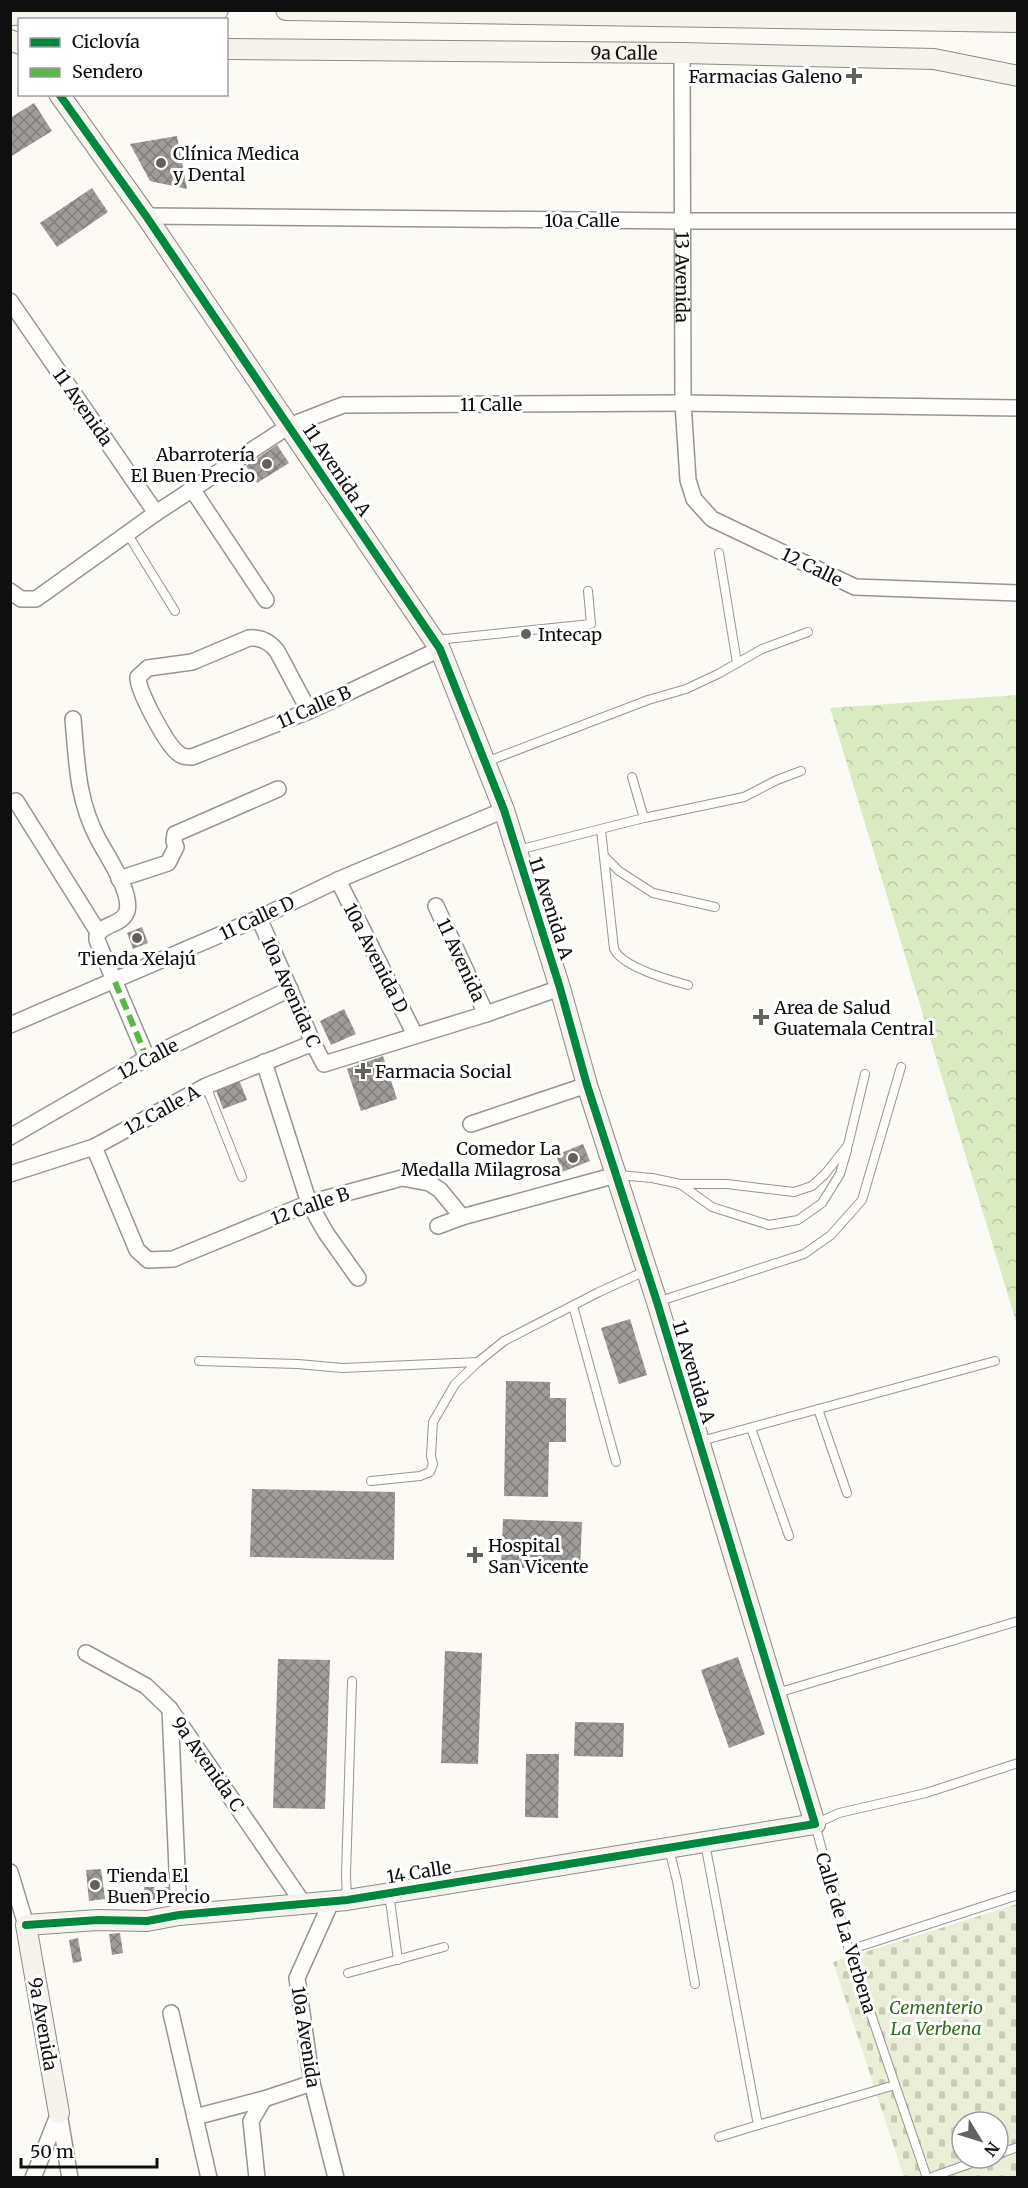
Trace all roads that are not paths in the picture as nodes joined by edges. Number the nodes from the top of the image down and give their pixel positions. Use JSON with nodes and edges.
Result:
{"nodes":[{"id":1,"x":218,"y":10,"type":"edge"},
{"id":2,"x":286,"y":10,"type":"edge"},
{"id":3,"x":686,"y":14,"type":"edge"},
{"id":4,"x":10,"y":15,"type":"edge"},
{"id":5,"x":1017,"y":22,"type":"edge"},
{"id":6,"x":228,"y":49,"type":"edge"},
{"id":7,"x":682,"y":54,"type":"junction"},
{"id":8,"x":1017,"y":76,"type":"edge"},
{"id":9,"x":60,"y":96,"type":"edge"},
{"id":10,"x":146,"y":216,"type":"junction"},
{"id":11,"x":683,"y":221,"type":"junction"},
{"id":12,"x":1017,"y":221,"type":"edge"},
{"id":13,"x":10,"y":301,"type":"edge"},
{"id":14,"x":683,"y":403,"type":"junction"},
{"id":15,"x":1017,"y":408,"type":"edge"},
{"id":16,"x":290,"y":426,"type":"junction"},
{"id":17,"x":192,"y":489,"type":"junction"},
{"id":18,"x":694,"y":499,"type":"joint"},
{"id":19,"x":156,"y":513,"type":"junction"},
{"id":20,"x":127,"y":533,"type":"junction"},
{"id":21,"x":719,"y":553,"type":"dead end"},
{"id":22,"x":588,"y":591,"type":"dead end"},
{"id":23,"x":1017,"y":593,"type":"edge"},
{"id":24,"x":16,"y":595,"type":"edge"},
{"id":25,"x":266,"y":600,"type":"dead end"},
{"id":26,"x":175,"y":611,"type":"dead end"},
{"id":27,"x":808,"y":632,"type":"dead end"},
{"id":28,"x":437,"y":644,"type":"junction"},
{"id":29,"x":737,"y":663,"type":"junction"},
{"id":30,"x":309,"y":711,"type":"junction"},
{"id":31,"x":73,"y":719,"type":"dead end"},
{"id":32,"x":486,"y":762,"type":"junction"},
{"id":33,"x":801,"y":771,"type":"dead end"},
{"id":34,"x":632,"y":777,"type":"dead end"},
{"id":35,"x":278,"y":789,"type":"dead end"},
{"id":36,"x":16,"y":801,"type":"dead end"},
{"id":37,"x":504,"y":810,"type":"junction"},
{"id":38,"x":644,"y":818,"type":"junction"},
{"id":39,"x":601,"y":830,"type":"junction"},
{"id":40,"x":517,"y":850,"type":"junction"},
{"id":41,"x":604,"y":856,"type":"junction"},
{"id":42,"x":119,"y":879,"type":"junction"},
{"id":43,"x":338,"y":880,"type":"junction"},
{"id":44,"x":436,"y":906,"type":"dead end"},
{"id":45,"x":715,"y":907,"type":"dead end"},
{"id":46,"x":259,"y":918,"type":"junction"},
{"id":47,"x":98,"y":932,"type":"junction"},
{"id":48,"x":115,"y":982,"type":"junction"},
{"id":49,"x":688,"y":986,"type":"dead end"},
{"id":50,"x":561,"y":988,"type":"junction"},
{"id":51,"x":290,"y":989,"type":"junction"},
{"id":52,"x":486,"y":1014,"type":"junction"},
{"id":53,"x":10,"y":1025,"type":"edge"},
{"id":54,"x":415,"y":1035,"type":"junction"},
{"id":55,"x":312,"y":1042,"type":"junction"},
{"id":56,"x":147,"y":1058,"type":"junction"},
{"id":57,"x":264,"y":1062,"type":"junction"},
{"id":58,"x":901,"y":1067,"type":"dead end"},
{"id":59,"x":865,"y":1074,"type":"dead end"},
{"id":60,"x":586,"y":1084,"type":"junction"},
{"id":61,"x":206,"y":1086,"type":"junction"},
{"id":62,"x":471,"y":1124,"type":"dead end"},
{"id":63,"x":10,"y":1137,"type":"edge"},
{"id":64,"x":848,"y":1145,"type":"junction"},
{"id":65,"x":94,"y":1147,"type":"junction"},
{"id":66,"x":10,"y":1174,"type":"edge"},
{"id":67,"x":616,"y":1175,"type":"junction"},
{"id":68,"x":242,"y":1177,"type":"dead end"},
{"id":69,"x":681,"y":1184,"type":"junction"},
{"id":70,"x":309,"y":1203,"type":"junction"},
{"id":71,"x":462,"y":1217,"type":"junction"},
{"id":72,"x":438,"y":1226,"type":"dead end"},
{"id":73,"x":647,"y":1271,"type":"junction"},
{"id":74,"x":358,"y":1278,"type":"dead end"},
{"id":75,"x":657,"y":1302,"type":"junction"},
{"id":76,"x":573,"y":1306,"type":"junction"},
{"id":77,"x":199,"y":1361,"type":"dead end"},
{"id":78,"x":995,"y":1361,"type":"dead end"},
{"id":79,"x":478,"y":1362,"type":"junction"},
{"id":80,"x":818,"y":1409,"type":"junction"},
{"id":81,"x":751,"y":1428,"type":"junction"},
{"id":82,"x":699,"y":1442,"type":"junction"},
{"id":83,"x":616,"y":1462,"type":"dead end"},
{"id":84,"x":372,"y":1481,"type":"dead end"},
{"id":85,"x":847,"y":1493,"type":"dead end"},
{"id":86,"x":789,"y":1536,"type":"dead end"},
{"id":87,"x":1017,"y":1621,"type":"edge"},
{"id":88,"x":86,"y":1653,"type":"dead end"},
{"id":89,"x":352,"y":1681,"type":"dead end"},
{"id":90,"x":775,"y":1693,"type":"junction"},
{"id":91,"x":170,"y":1709,"type":"junction"},
{"id":92,"x":1017,"y":1763,"type":"edge"},
{"id":93,"x":814,"y":1824,"type":"junction"},
{"id":94,"x":704,"y":1841,"type":"junction"},
{"id":95,"x":668,"y":1847,"type":"junction"},
{"id":96,"x":10,"y":1872,"type":"edge"},
{"id":97,"x":389,"y":1892,"type":"junction"},
{"id":98,"x":1017,"y":1894,"type":"edge"},
{"id":99,"x":340,"y":1900,"type":"junction"},
{"id":100,"x":303,"y":1903,"type":"junction"},
{"id":101,"x":16,"y":1907,"type":"edge"},
{"id":102,"x":179,"y":1915,"type":"junction"},
{"id":103,"x":27,"y":1925,"type":"junction"},
{"id":104,"x":444,"y":1947,"type":"dead end"},
{"id":105,"x":849,"y":1950,"type":"junction"},
{"id":106,"x":398,"y":1959,"type":"junction"},
{"id":107,"x":348,"y":1972,"type":"dead end"},
{"id":108,"x":695,"y":1984,"type":"dead end"},
{"id":109,"x":171,"y":2013,"type":"dead end"},
{"id":110,"x":312,"y":2083,"type":"junction"},
{"id":111,"x":895,"y":2085,"type":"junction"},
{"id":112,"x":264,"y":2099,"type":"junction"},
{"id":113,"x":58,"y":2114,"type":"junction"},
{"id":114,"x":195,"y":2117,"type":"junction"},
{"id":115,"x":758,"y":2125,"type":"junction"},
{"id":116,"x":719,"y":2137,"type":"dead end"},
{"id":117,"x":951,"y":2170,"type":"edge"},
{"id":118,"x":33,"y":2178,"type":"edge"},
{"id":119,"x":70,"y":2178,"type":"edge"},
{"id":120,"x":209,"y":2178,"type":"edge"},
{"id":121,"x":257,"y":2178,"type":"edge"},
{"id":122,"x":336,"y":2178,"type":"edge"},
{"id":123,"x":928,"y":2178,"type":"edge"}],
"edges":[{"from":1,"to":4,"type":"street"},
{"from":2,"to":3,"type":"street","name":"9a Calle"},
{"from":3,"to":5,"type":"street","name":"9a Calle"},
{"from":6,"to":7,"type":"street","name":"9a Calle"},
{"from":7,"to":8,"type":"street","name":"9a Calle"},
{"from":7,"to":11,"type":"street","name":"13 Avenida"},
{"from":9,"to":10,"type":"street","name":"11 Avenida A"},
{"from":10,"to":11,"type":"street","name":"10a Calle"},
{"from":10,"to":16,"type":"street","name":"11 Avenida A"},
{"from":11,"to":12,"type":"street","name":"10a Calle"},
{"from":11,"to":14,"type":"street","name":"13 Avenida"},
{"from":13,"to":19,"type":"street","name":"11 Avenida"},
{"from":14,"to":15,"type":"street","name":"11 Calle"},
{"from":14,"to":16,"type":"street","name":"11 Calle"},
{"from":14,"to":18,"type":"street","name":"13 Avenida"},
{"from":16,"to":17,"type":"street","name":"11 Calle"},
{"from":16,"to":28,"type":"street","name":"11 Avenida A"},
{"from":17,"to":19,"type":"street","name":"11 Calle"},
{"from":17,"to":25,"type":"street"},
{"from":18,"to":23,"type":"street","name":"12 Calle"},
{"from":19,"to":20,"type":"street","name":"11 Calle"},
{"from":20,"to":24,"type":"street","name":"11 Calle"},
{"from":20,"to":26,"type":"lane"},
{"from":21,"to":29,"type":"lane"},
{"from":22,"to":28,"type":"lane"},
{"from":27,"to":29,"type":"lane"},
{"from":28,"to":30,"type":"street","name":"11 Calle B"},
{"from":28,"to":32,"type":"street","name":"11 Avenida A"},
{"from":29,"to":32,"type":"lane"},
{"from":30,"to":30,"type":"street","name":"11 Calle B"},
{"from":31,"to":42,"type":"street"},
{"from":32,"to":37,"type":"street","name":"11 Avenida A"},
{"from":33,"to":38,"type":"lane"},
{"from":34,"to":38,"type":"lane"},
{"from":35,"to":42,"type":"street"},
{"from":36,"to":47,"type":"street"},
{"from":37,"to":40,"type":"street","name":"11 Avenida A"},
{"from":37,"to":43,"type":"street","name":"11 Calle D"},
{"from":38,"to":39,"type":"lane"},
{"from":39,"to":40,"type":"lane"},
{"from":39,"to":41,"type":"lane"},
{"from":40,"to":50,"type":"street","name":"11 Avenida A"},
{"from":41,"to":45,"type":"lane"},
{"from":41,"to":49,"type":"lane"},
{"from":42,"to":47,"type":"street"},
{"from":43,"to":46,"type":"street","name":"11 Calle D"},
{"from":43,"to":54,"type":"street","name":"10a Avenida D"},
{"from":44,"to":52,"type":"street","name":"11 Avenida"},
{"from":46,"to":48,"type":"street","name":"11 Calle D"},
{"from":46,"to":51,"type":"street","name":"10a Avenida C"},
{"from":47,"to":48,"type":"street"},
{"from":48,"to":53,"type":"street","name":"11 Calle D"},
{"from":48,"to":56,"type":"street"},
{"from":50,"to":52,"type":"street"},
{"from":50,"to":60,"type":"street","name":"11 Avenida A"},
{"from":51,"to":55,"type":"street","name":"10a Avenida C"},
{"from":51,"to":56,"type":"street","name":"12 Calle"},
{"from":52,"to":54,"type":"street"},
{"from":54,"to":55,"type":"street","name":"10a Avenida C"},
{"from":55,"to":57,"type":"street","name":"12 Calle A"},
{"from":56,"to":63,"type":"street","name":"12 Calle"},
{"from":57,"to":61,"type":"street","name":"12 Calle A"},
{"from":57,"to":70,"type":"street"},
{"from":58,"to":75,"type":"lane"},
{"from":59,"to":64,"type":"lane"},
{"from":60,"to":62,"type":"street"},
{"from":60,"to":67,"type":"street","name":"11 Avenida A"},
{"from":61,"to":65,"type":"street","name":"12 Calle A"},
{"from":61,"to":68,"type":"lane"},
{"from":64,"to":69,"type":"lane"},
{"from":64,"to":69,"type":"lane"},
{"from":65,"to":66,"type":"street","name":"12 Calle A"},
{"from":65,"to":70,"type":"street","name":"12 Calle B"},
{"from":67,"to":69,"type":"lane"},
{"from":67,"to":71,"type":"street"},
{"from":67,"to":73,"type":"street","name":"11 Avenida A"},
{"from":70,"to":71,"type":"street","name":"12 Calle B"},
{"from":70,"to":74,"type":"street"},
{"from":71,"to":72,"type":"street"},
{"from":73,"to":75,"type":"street","name":"11 Avenida A"},
{"from":73,"to":76,"type":"lane"},
{"from":75,"to":82,"type":"street","name":"11 Avenida A"},
{"from":76,"to":79,"type":"lane"},
{"from":76,"to":83,"type":"lane"},
{"from":77,"to":79,"type":"lane"},
{"from":78,"to":80,"type":"lane"},
{"from":79,"to":84,"type":"lane"},
{"from":80,"to":81,"type":"lane"},
{"from":80,"to":85,"type":"lane"},
{"from":81,"to":82,"type":"lane"},
{"from":81,"to":86,"type":"lane"},
{"from":82,"to":90,"type":"street","name":"11 Avenida A"},
{"from":87,"to":90,"type":"lane"},
{"from":88,"to":91,"type":"street","name":"9a Avenida C"},
{"from":89,"to":99,"type":"lane"},
{"from":90,"to":93,"type":"street","name":"11 Avenida A"},
{"from":91,"to":100,"type":"street","name":"9a Avenida C"},
{"from":91,"to":102,"type":"street"},
{"from":92,"to":93,"type":"lane"},
{"from":93,"to":94,"type":"street","name":"14 Calle"},
{"from":93,"to":105,"type":"lane","name":"Calle de La Verbena"},
{"from":94,"to":95,"type":"street","name":"14 Calle"},
{"from":94,"to":115,"type":"lane"},
{"from":95,"to":97,"type":"street","name":"14 Calle"},
{"from":95,"to":108,"type":"lane"},
{"from":96,"to":101,"type":"street","name":"9a Avenida"},
{"from":97,"to":99,"type":"street","name":"14 Calle"},
{"from":97,"to":106,"type":"lane"},
{"from":98,"to":105,"type":"lane"},
{"from":99,"to":100,"type":"street","name":"14 Calle"},
{"from":99,"to":110,"type":"street","name":"10a Avenida"},
{"from":100,"to":102,"type":"street","name":"14 Calle"},
{"from":101,"to":103,"type":"street","name":"9a Avenida"},
{"from":102,"to":103,"type":"street","name":"14 Calle"},
{"from":103,"to":113,"type":"street","name":"9a Avenida"},
{"from":104,"to":106,"type":"lane"},
{"from":105,"to":111,"type":"lane","name":"Calle de La Verbena"},
{"from":106,"to":107,"type":"lane"},
{"from":109,"to":114,"type":"street"},
{"from":110,"to":112,"type":"street"},
{"from":110,"to":122,"type":"street","name":"10a Avenida"},
{"from":111,"to":115,"type":"lane"},
{"from":111,"to":123,"type":"lane","name":"Calle de La Verbena"},
{"from":112,"to":114,"type":"street"},
{"from":112,"to":121,"type":"street"},
{"from":113,"to":118,"type":"street"},
{"from":113,"to":119,"type":"street","name":"9a Avenida"},
{"from":114,"to":120,"type":"street"},
{"from":115,"to":116,"type":"lane"},
{"from":117,"to":123,"type":"lane"}]}
